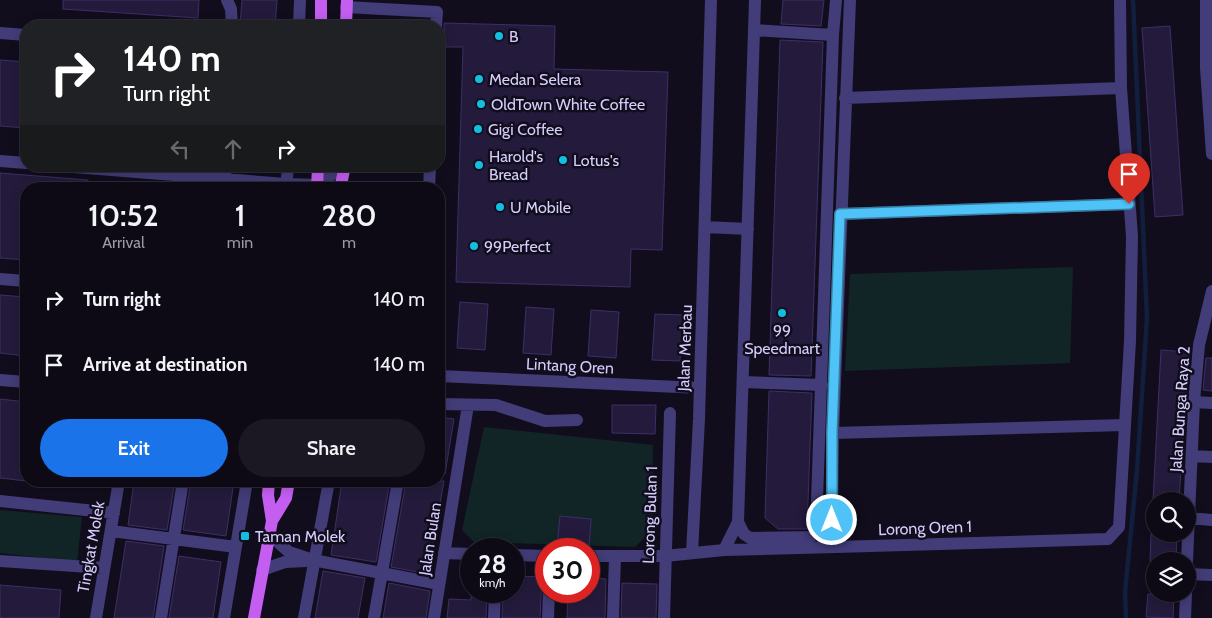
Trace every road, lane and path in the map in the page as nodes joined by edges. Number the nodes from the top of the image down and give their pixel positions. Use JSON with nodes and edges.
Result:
{"nodes":[{"id":1,"x":227,"y":0,"type":"edge"},
{"id":2,"x":300,"y":0,"type":"edge"},
{"id":3,"x":321,"y":0,"type":"edge"},
{"id":4,"x":711,"y":0,"type":"edge"},
{"id":5,"x":755,"y":0,"type":"edge"},
{"id":6,"x":836,"y":0,"type":"edge"},
{"id":7,"x":850,"y":0,"type":"edge"},
{"id":8,"x":1120,"y":0,"type":"edge"},
{"id":9,"x":1206,"y":0,"type":"edge"},
{"id":10,"x":347,"y":4,"type":"edge"},
{"id":11,"x":232,"y":20,"type":"edge"},
{"id":12,"x":299,"y":20,"type":"edge"},
{"id":13,"x":321,"y":20,"type":"edge"},
{"id":14,"x":346,"y":20,"type":"edge"},
{"id":15,"x":436,"y":20,"type":"edge"},
{"id":16,"x":754,"y":30,"type":"junction"},
{"id":17,"x":0,"y":33,"type":"edge"},
{"id":18,"x":20,"y":35,"type":"edge"},
{"id":19,"x":833,"y":35,"type":"junction"},
{"id":20,"x":1209,"y":68,"type":"edge"},
{"id":21,"x":1121,"y":88,"type":"junction"},
{"id":22,"x":845,"y":98,"type":"junction"},
{"id":23,"x":1211,"y":133,"type":"edge"},
{"id":24,"x":1212,"y":154,"type":"edge"},
{"id":25,"x":0,"y":161,"type":"edge"},
{"id":26,"x":20,"y":163,"type":"edge"},
{"id":27,"x":132,"y":172,"type":"edge"},
{"id":28,"x":226,"y":172,"type":"edge"},
{"id":29,"x":336,"y":172,"type":"edge"},
{"id":30,"x":225,"y":180,"type":"junction"},
{"id":31,"x":245,"y":182,"type":"edge"},
{"id":32,"x":323,"y":182,"type":"edge"},
{"id":33,"x":1129,"y":204,"type":"junction"},
{"id":34,"x":840,"y":214,"type":"junction"},
{"id":35,"x":705,"y":227,"type":"junction"},
{"id":36,"x":748,"y":229,"type":"junction"},
{"id":37,"x":0,"y":280,"type":"edge"},
{"id":38,"x":20,"y":281,"type":"edge"},
{"id":39,"x":1212,"y":291,"type":"edge"},
{"id":40,"x":1206,"y":346,"type":"edge"},
{"id":41,"x":445,"y":376,"type":"edge"},
{"id":42,"x":0,"y":380,"type":"edge"},
{"id":43,"x":20,"y":382,"type":"edge"},
{"id":44,"x":743,"y":382,"type":"junction"},
{"id":45,"x":822,"y":385,"type":"junction"},
{"id":46,"x":700,"y":388,"type":"junction"},
{"id":47,"x":1194,"y":402,"type":"junction"},
{"id":48,"x":1212,"y":403,"type":"edge"},
{"id":49,"x":445,"y":404,"type":"edge"},
{"id":50,"x":468,"y":405,"type":"junction"},
{"id":51,"x":670,"y":413,"type":"dead end"},
{"id":52,"x":577,"y":420,"type":"dead end"},
{"id":53,"x":1124,"y":425,"type":"junction"},
{"id":54,"x":832,"y":432,"type":"junction"},
{"id":55,"x":1192,"y":456,"type":"junction"},
{"id":56,"x":1212,"y":457,"type":"edge"},
{"id":57,"x":118,"y":487,"type":"edge"},
{"id":58,"x":182,"y":487,"type":"edge"},
{"id":59,"x":246,"y":487,"type":"edge"},
{"id":60,"x":269,"y":487,"type":"edge"},
{"id":61,"x":288,"y":487,"type":"edge"},
{"id":62,"x":327,"y":487,"type":"edge"},
{"id":63,"x":397,"y":487,"type":"edge"},
{"id":64,"x":1190,"y":492,"type":"edge"},
{"id":65,"x":0,"y":501,"type":"edge"},
{"id":66,"x":114,"y":514,"type":"junction"},
{"id":67,"x":1196,"y":519,"type":"edge"},
{"id":68,"x":1212,"y":520,"type":"edge"},
{"id":69,"x":272,"y":521,"type":"junction"},
{"id":70,"x":738,"y":522,"type":"junction"},
{"id":71,"x":111,"y":530,"type":"junction"},
{"id":72,"x":269,"y":534,"type":"junction"},
{"id":73,"x":174,"y":539,"type":"junction"},
{"id":74,"x":236,"y":547,"type":"junction"},
{"id":75,"x":836,"y":547,"type":"junction"},
{"id":76,"x":724,"y":550,"type":"junction"},
{"id":77,"x":444,"y":553,"type":"junction"},
{"id":78,"x":692,"y":553,"type":"junction"},
{"id":79,"x":460,"y":554,"type":"edge"},
{"id":80,"x":600,"y":556,"type":"edge"},
{"id":81,"x":665,"y":556,"type":"junction"},
{"id":82,"x":615,"y":557,"type":"junction"},
{"id":83,"x":313,"y":560,"type":"junction"},
{"id":84,"x":0,"y":561,"type":"edge"},
{"id":85,"x":104,"y":568,"type":"junction"},
{"id":86,"x":262,"y":570,"type":"junction"},
{"id":87,"x":381,"y":573,"type":"junction"},
{"id":88,"x":1196,"y":574,"type":"edge"},
{"id":89,"x":1212,"y":575,"type":"edge"},
{"id":90,"x":439,"y":584,"type":"junction"},
{"id":91,"x":1186,"y":602,"type":"edge"},
{"id":92,"x":495,"y":603,"type":"edge"},
{"id":93,"x":549,"y":603,"type":"edge"},
{"id":94,"x":96,"y":618,"type":"edge"},
{"id":95,"x":161,"y":618,"type":"edge"},
{"id":96,"x":224,"y":618,"type":"edge"},
{"id":97,"x":254,"y":618,"type":"edge"},
{"id":98,"x":304,"y":618,"type":"edge"},
{"id":99,"x":374,"y":618,"type":"edge"},
{"id":100,"x":434,"y":618,"type":"edge"},
{"id":101,"x":494,"y":618,"type":"edge"},
{"id":102,"x":548,"y":618,"type":"edge"},
{"id":103,"x":613,"y":618,"type":"edge"},
{"id":104,"x":664,"y":618,"type":"edge"},
{"id":105,"x":1185,"y":618,"type":"edge"}],
"edges":[{"from":1,"to":11,"type":"street"},
{"from":2,"to":12,"type":"street"},
{"from":3,"to":13,"type":"main road"},
{"from":4,"to":35,"type":"street","name":"Jalan Merbau"},
{"from":5,"to":16,"type":"street"},
{"from":6,"to":19,"type":"street"},
{"from":7,"to":22,"type":"street"},
{"from":8,"to":21,"type":"street"},
{"from":9,"to":20,"type":"street"},
{"from":10,"to":14,"type":"main road"},
{"from":10,"to":15,"type":"street"},
{"from":16,"to":19,"type":"street"},
{"from":16,"to":36,"type":"street"},
{"from":17,"to":18,"type":"street"},
{"from":19,"to":45,"type":"street"},
{"from":20,"to":23,"type":"street"},
{"from":21,"to":22,"type":"street"},
{"from":21,"to":33,"type":"street"},
{"from":22,"to":34,"type":"street"},
{"from":23,"to":24,"type":"street"},
{"from":25,"to":26,"type":"street"},
{"from":27,"to":30,"type":"street"},
{"from":28,"to":30,"type":"street"},
{"from":29,"to":32,"type":"street"},
{"from":30,"to":31,"type":"street"},
{"from":33,"to":34,"type":"street"},
{"from":33,"to":53,"type":"street"},
{"from":34,"to":54,"type":"street"},
{"from":35,"to":36,"type":"street"},
{"from":35,"to":46,"type":"street","name":"Jalan Merbau"},
{"from":36,"to":44,"type":"street"},
{"from":37,"to":38,"type":"street"},
{"from":39,"to":40,"type":"street","name":"Jalan Bunga Raya 2"},
{"from":40,"to":47,"type":"street","name":"Jalan Bunga Raya 2"},
{"from":41,"to":46,"type":"street","name":"Lintang Oren"},
{"from":42,"to":43,"type":"street"},
{"from":44,"to":45,"type":"street"},
{"from":44,"to":70,"type":"street"},
{"from":45,"to":70,"type":"street"},
{"from":46,"to":78,"type":"street","name":"Jalan Merbau"},
{"from":47,"to":48,"type":"street"},
{"from":47,"to":55,"type":"street","name":"Jalan Bunga Raya 2"},
{"from":49,"to":50,"type":"street"},
{"from":50,"to":52,"type":"street"},
{"from":50,"to":77,"type":"street","name":"Jalan Bulan"},
{"from":51,"to":81,"type":"street","name":"Lorong Bulan 1"},
{"from":53,"to":54,"type":"street"},
{"from":53,"to":75,"type":"street","name":"Lorong Oren 1"},
{"from":54,"to":75,"type":"street"},
{"from":55,"to":56,"type":"street"},
{"from":55,"to":64,"type":"street","name":"Jalan Bunga Raya 2"},
{"from":57,"to":66,"type":"street","name":"Tingkat Molek"},
{"from":58,"to":73,"type":"street"},
{"from":59,"to":74,"type":"street"},
{"from":60,"to":69,"type":"main road"},
{"from":61,"to":69,"type":"main road"},
{"from":62,"to":83,"type":"street"},
{"from":63,"to":87,"type":"street"},
{"from":65,"to":66,"type":"street"},
{"from":66,"to":71,"type":"street","name":"Tingkat Molek"},
{"from":67,"to":68,"type":"street"},
{"from":69,"to":72,"type":"main road"},
{"from":70,"to":76,"type":"street"},
{"from":71,"to":73,"type":"street"},
{"from":71,"to":85,"type":"street","name":"Tingkat Molek"},
{"from":72,"to":83,"type":"street"},
{"from":72,"to":86,"type":"main road"},
{"from":73,"to":74,"type":"street"},
{"from":73,"to":95,"type":"street"},
{"from":74,"to":96,"type":"street"},
{"from":75,"to":76,"type":"street"},
{"from":76,"to":78,"type":"street"},
{"from":77,"to":79,"type":"street"},
{"from":77,"to":90,"type":"street","name":"Jalan Bulan"},
{"from":78,"to":81,"type":"street"},
{"from":80,"to":82,"type":"street"},
{"from":81,"to":82,"type":"street"},
{"from":81,"to":104,"type":"street","name":"Lorong Bulan 1"},
{"from":82,"to":103,"type":"street"},
{"from":83,"to":86,"type":"street"},
{"from":83,"to":87,"type":"street"},
{"from":83,"to":98,"type":"street"},
{"from":84,"to":85,"type":"street"},
{"from":85,"to":94,"type":"street","name":"Tingkat Molek"},
{"from":86,"to":97,"type":"main road"},
{"from":87,"to":90,"type":"street"},
{"from":87,"to":99,"type":"street"},
{"from":88,"to":89,"type":"street"},
{"from":90,"to":100,"type":"street","name":"Jalan Bulan"},
{"from":91,"to":105,"type":"street"},
{"from":92,"to":101,"type":"street"},
{"from":93,"to":102,"type":"street"}]}
